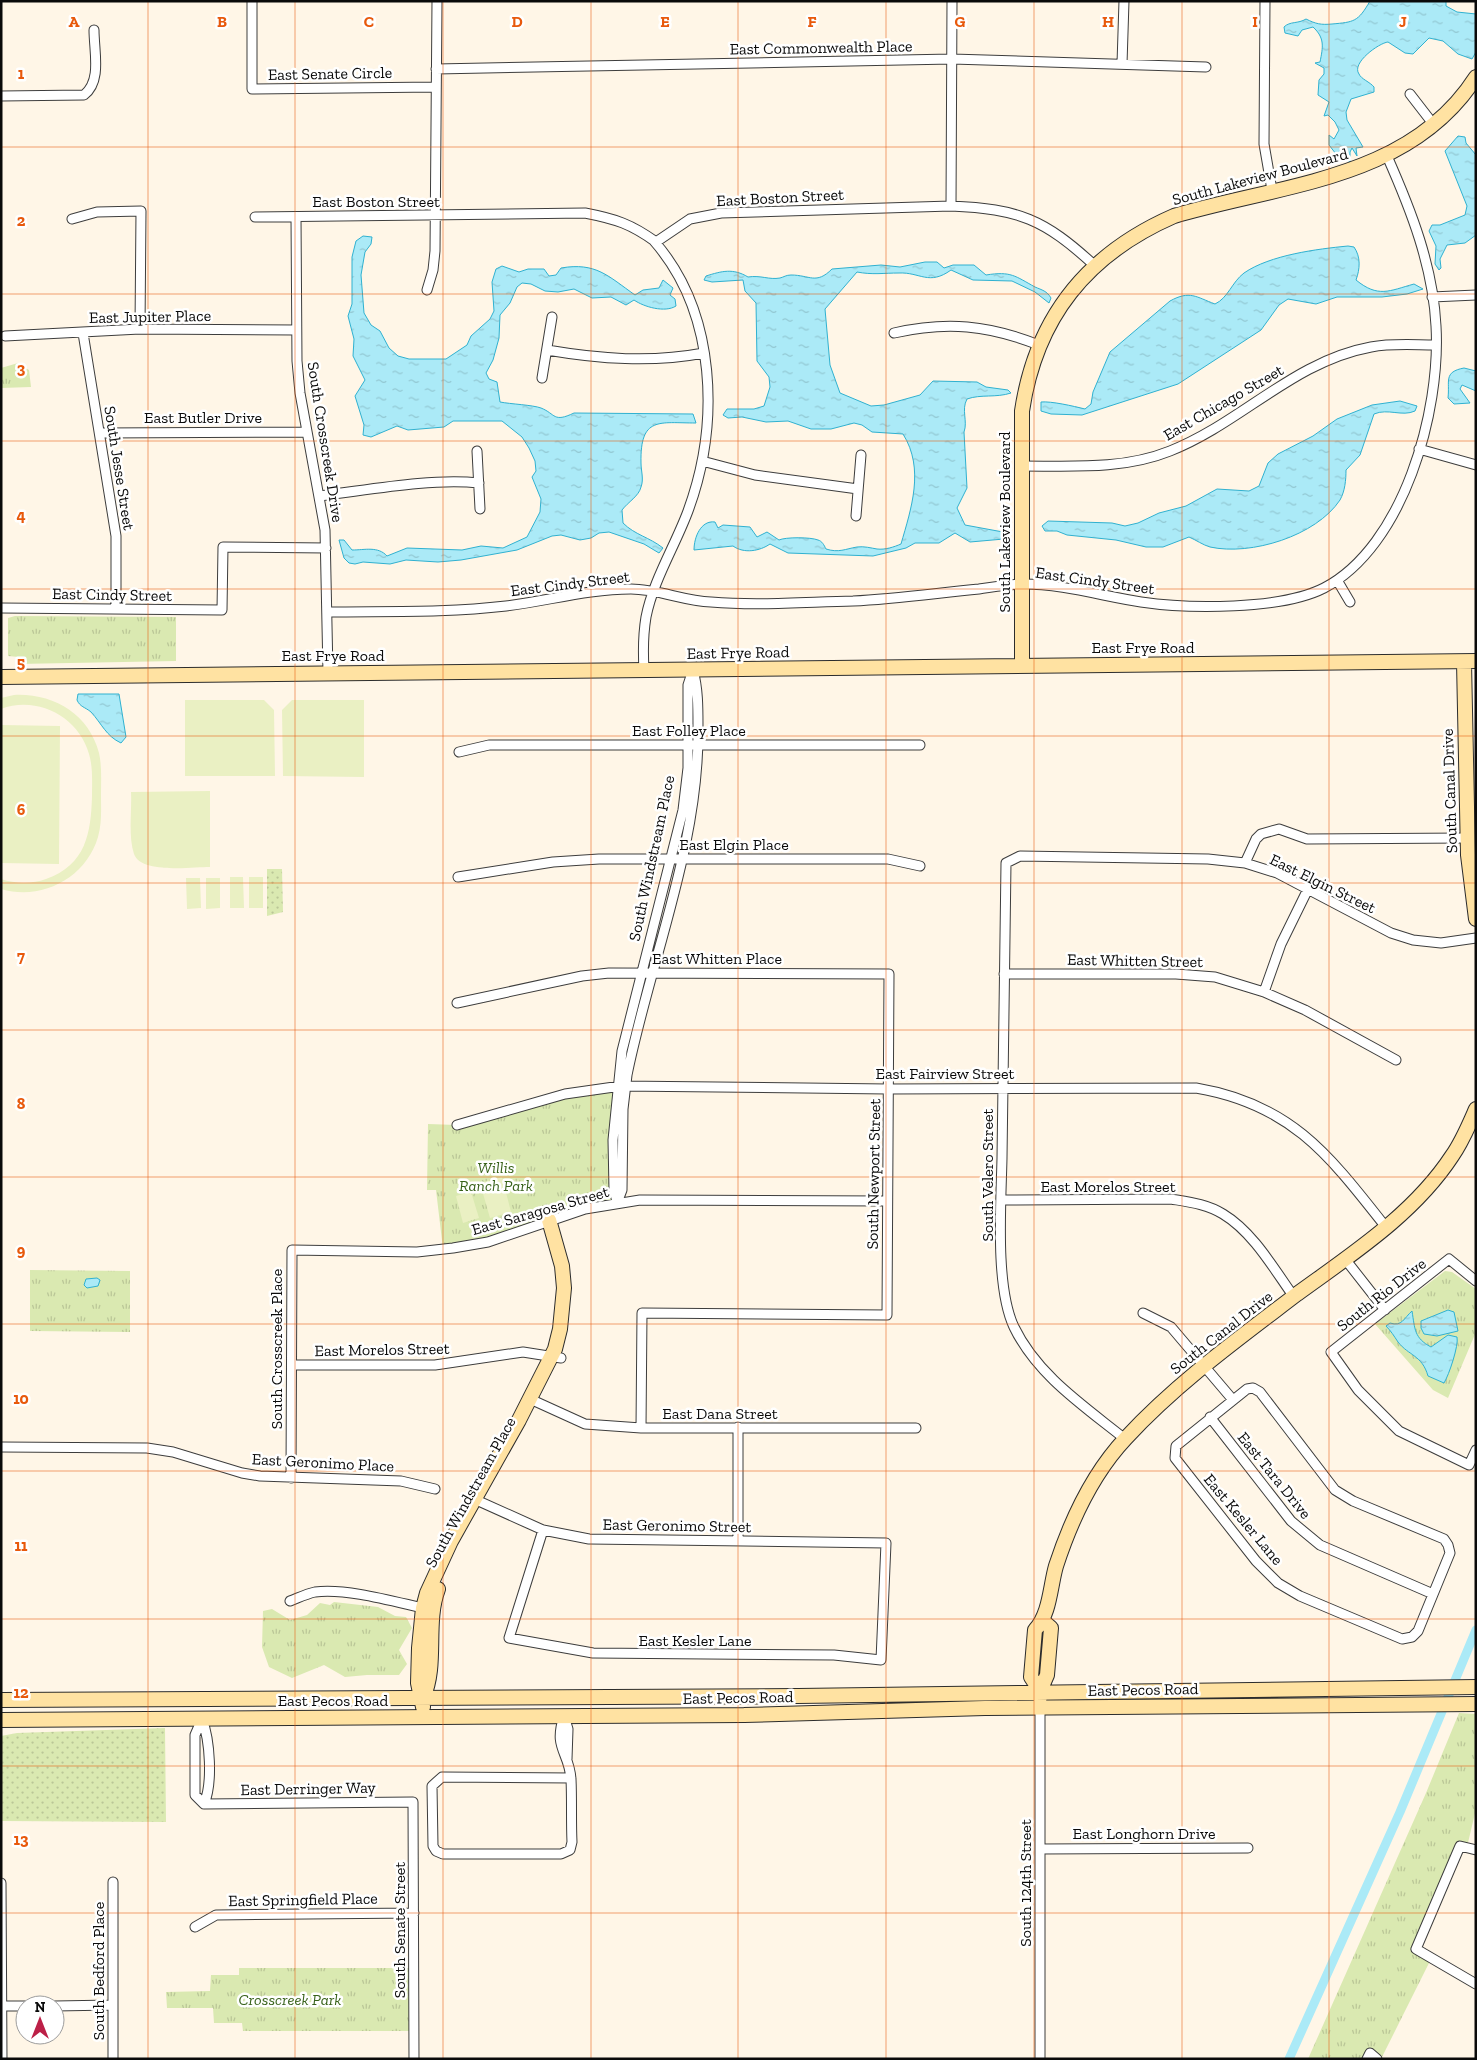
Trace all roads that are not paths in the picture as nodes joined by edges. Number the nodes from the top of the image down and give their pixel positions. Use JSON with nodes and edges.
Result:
{"nodes":[{"id":1,"x":252,"y":1,"type":"edge"},
{"id":2,"x":437,"y":1,"type":"edge"},
{"id":3,"x":952,"y":1,"type":"edge"},
{"id":4,"x":1124,"y":1,"type":"edge"},
{"id":5,"x":1265,"y":1,"type":"edge"},
{"id":6,"x":94,"y":30,"type":"dead end"},
{"id":7,"x":952,"y":59,"type":"junction"},
{"id":8,"x":1122,"y":64,"type":"junction"},
{"id":9,"x":1206,"y":66,"type":"dead end"},
{"id":10,"x":436,"y":69,"type":"junction"},
{"id":11,"x":1475,"y":81,"type":"edge"},
{"id":12,"x":436,"y":87,"type":"junction"},
{"id":13,"x":1410,"y":94,"type":"dead end"},
{"id":14,"x":1,"y":96,"type":"edge"},
{"id":15,"x":1434,"y":125,"type":"junction"},
{"id":16,"x":1388,"y":156,"type":"junction"},
{"id":17,"x":1272,"y":190,"type":"junction"},
{"id":18,"x":951,"y":206,"type":"junction"},
{"id":19,"x":436,"y":216,"type":"junction"},
{"id":20,"x":255,"y":217,"type":"dead end"},
{"id":21,"x":296,"y":217,"type":"junction"},
{"id":22,"x":72,"y":218,"type":"dead end"},
{"id":23,"x":654,"y":241,"type":"junction"},
{"id":24,"x":1094,"y":265,"type":"junction"},
{"id":25,"x":427,"y":290,"type":"dead end"},
{"id":26,"x":1476,"y":295,"type":"edge"},
{"id":27,"x":1432,"y":297,"type":"junction"},
{"id":28,"x":552,"y":317,"type":"dead end"},
{"id":29,"x":140,"y":329,"type":"junction"},
{"id":30,"x":296,"y":330,"type":"junction"},
{"id":31,"x":83,"y":332,"type":"junction"},
{"id":32,"x":894,"y":333,"type":"dead end"},
{"id":33,"x":4,"y":336,"type":"dead end"},
{"id":34,"x":1039,"y":345,"type":"junction"},
{"id":35,"x":1435,"y":345,"type":"junction"},
{"id":36,"x":547,"y":350,"type":"junction"},
{"id":37,"x":704,"y":353,"type":"junction"},
{"id":38,"x":542,"y":378,"type":"dead end"},
{"id":39,"x":307,"y":432,"type":"junction"},
{"id":40,"x":100,"y":433,"type":"junction"},
{"id":41,"x":1419,"y":449,"type":"junction"},
{"id":42,"x":477,"y":451,"type":"dead end"},
{"id":43,"x":861,"y":455,"type":"dead end"},
{"id":44,"x":702,"y":461,"type":"junction"},
{"id":45,"x":1476,"y":465,"type":"edge"},
{"id":46,"x":1020,"y":466,"type":"junction"},
{"id":47,"x":479,"y":483,"type":"junction"},
{"id":48,"x":858,"y":489,"type":"junction"},
{"id":49,"x":319,"y":496,"type":"junction"},
{"id":50,"x":480,"y":509,"type":"dead end"},
{"id":51,"x":856,"y":516,"type":"dead end"},
{"id":52,"x":326,"y":548,"type":"junction"},
{"id":53,"x":1337,"y":580,"type":"junction"},
{"id":54,"x":1022,"y":584,"type":"junction"},
{"id":55,"x":654,"y":592,"type":"junction"},
{"id":56,"x":1350,"y":602,"type":"dead end"},
{"id":57,"x":1,"y":608,"type":"edge"},
{"id":58,"x":116,"y":609,"type":"junction"},
{"id":59,"x":327,"y":612,"type":"junction"},
{"id":60,"x":1470,"y":662,"type":"edge"},
{"id":61,"x":1022,"y":666,"type":"junction"},
{"id":62,"x":644,"y":670,"type":"junction"},
{"id":63,"x":693,"y":670,"type":"junction"},
{"id":64,"x":328,"y":673,"type":"junction"},
{"id":65,"x":1,"y":677,"type":"edge"},
{"id":66,"x":1470,"y":723,"type":"edge"},
{"id":67,"x":693,"y":744,"type":"junction"},
{"id":68,"x":920,"y":744,"type":"dead end"},
{"id":69,"x":459,"y":752,"type":"dead end"},
{"id":70,"x":1467,"y":838,"type":"junction"},
{"id":71,"x":676,"y":859,"type":"junction"},
{"id":72,"x":1006,"y":863,"type":"joint"},
{"id":73,"x":1245,"y":863,"type":"junction"},
{"id":74,"x":920,"y":866,"type":"dead end"},
{"id":75,"x":458,"y":877,"type":"dead end"},
{"id":76,"x":1308,"y":889,"type":"junction"},
{"id":77,"x":1476,"y":919,"type":"edge"},
{"id":78,"x":1476,"y":938,"type":"edge"},
{"id":79,"x":647,"y":972,"type":"junction"},
{"id":80,"x":889,"y":974,"type":"joint"},
{"id":81,"x":1004,"y":974,"type":"junction"},
{"id":82,"x":1264,"y":992,"type":"junction"},
{"id":83,"x":457,"y":1003,"type":"dead end"},
{"id":84,"x":1396,"y":1060,"type":"dead end"},
{"id":85,"x":621,"y":1086,"type":"junction"},
{"id":86,"x":1002,"y":1088,"type":"junction"},
{"id":87,"x":888,"y":1089,"type":"junction"},
{"id":88,"x":1476,"y":1109,"type":"edge"},
{"id":89,"x":457,"y":1125,"type":"dead end"},
{"id":90,"x":1001,"y":1200,"type":"junction"},
{"id":91,"x":886,"y":1201,"type":"junction"},
{"id":92,"x":617,"y":1202,"type":"junction"},
{"id":93,"x":553,"y":1219,"type":"junction"},
{"id":94,"x":1385,"y":1226,"type":"junction"},
{"id":95,"x":292,"y":1250,"type":"joint"},
{"id":96,"x":1345,"y":1258,"type":"junction"},
{"id":97,"x":1476,"y":1281,"type":"edge"},
{"id":98,"x":1294,"y":1297,"type":"junction"},
{"id":99,"x":1385,"y":1310,"type":"junction"},
{"id":100,"x":1143,"y":1313,"type":"dead end"},
{"id":101,"x":557,"y":1357,"type":"junction"},
{"id":102,"x":292,"y":1365,"type":"junction"},
{"id":103,"x":1205,"y":1365,"type":"junction"},
{"id":104,"x":1234,"y":1400,"type":"junction"},
{"id":105,"x":534,"y":1401,"type":"junction"},
{"id":106,"x":1210,"y":1417,"type":"junction"},
{"id":107,"x":738,"y":1427,"type":"junction"},
{"id":108,"x":641,"y":1428,"type":"junction"},
{"id":109,"x":916,"y":1428,"type":"dead end"},
{"id":110,"x":1124,"y":1439,"type":"junction"},
{"id":111,"x":1,"y":1446,"type":"edge"},
{"id":112,"x":1476,"y":1450,"type":"edge"},
{"id":113,"x":290,"y":1478,"type":"junction"},
{"id":114,"x":436,"y":1489,"type":"dead end"},
{"id":115,"x":478,"y":1501,"type":"junction"},
{"id":116,"x":543,"y":1530,"type":"junction"},
{"id":117,"x":738,"y":1541,"type":"junction"},
{"id":118,"x":1433,"y":1594,"type":"junction"},
{"id":119,"x":290,"y":1601,"type":"dead end"},
{"id":120,"x":428,"y":1609,"type":"junction"},
{"id":121,"x":881,"y":1660,"type":"joint"},
{"id":122,"x":1476,"y":1687,"type":"edge"},
{"id":123,"x":1040,"y":1692,"type":"junction"},
{"id":124,"x":743,"y":1696,"type":"junction"},
{"id":125,"x":564,"y":1697,"type":"junction"},
{"id":126,"x":423,"y":1698,"type":"junction"},
{"id":127,"x":1,"y":1700,"type":"edge"},
{"id":128,"x":159,"y":1700,"type":"junction"},
{"id":129,"x":1476,"y":1704,"type":"edge"},
{"id":130,"x":1040,"y":1708,"type":"junction"},
{"id":131,"x":744,"y":1715,"type":"junction"},
{"id":132,"x":564,"y":1716,"type":"junction"},
{"id":133,"x":423,"y":1718,"type":"junction"},
{"id":134,"x":159,"y":1719,"type":"junction"},
{"id":135,"x":202,"y":1719,"type":"junction"},
{"id":136,"x":1,"y":1720,"type":"edge"},
{"id":137,"x":571,"y":1778,"type":"junction"},
{"id":138,"x":413,"y":1802,"type":"joint"},
{"id":139,"x":204,"y":1804,"type":"junction"},
{"id":140,"x":1248,"y":1848,"type":"dead end"},
{"id":141,"x":1040,"y":1849,"type":"junction"},
{"id":142,"x":1476,"y":1850,"type":"edge"},
{"id":143,"x":113,"y":1882,"type":"dead end"},
{"id":144,"x":1,"y":1883,"type":"edge"},
{"id":145,"x":414,"y":1913,"type":"junction"},
{"id":146,"x":195,"y":1927,"type":"dead end"},
{"id":147,"x":1476,"y":1984,"type":"edge"},
{"id":148,"x":112,"y":2005,"type":"junction"},
{"id":149,"x":1,"y":2006,"type":"edge"},
{"id":150,"x":15,"y":2006,"type":"edge"},
{"id":151,"x":65,"y":2006,"type":"edge"},
{"id":152,"x":2,"y":2059,"type":"edge"},
{"id":153,"x":113,"y":2059,"type":"edge"},
{"id":154,"x":414,"y":2059,"type":"edge"},
{"id":155,"x":1040,"y":2059,"type":"edge"}],
"edges":[{"from":1,"to":12,"type":"street","name":"East Senate Circle"},
{"from":2,"to":10,"type":"street"},
{"from":3,"to":7,"type":"street"},
{"from":4,"to":8,"type":"street"},
{"from":5,"to":17,"type":"street"},
{"from":6,"to":14,"type":"street"},
{"from":7,"to":8,"type":"street","name":"East Commonwealth Place"},
{"from":7,"to":10,"type":"street","name":"East Commonwealth Place"},
{"from":7,"to":18,"type":"street"},
{"from":8,"to":9,"type":"street","name":"East Commonwealth Place"},
{"from":10,"to":12,"type":"street"},
{"from":11,"to":15,"type":"street","name":"South Lakeview Boulevard"},
{"from":12,"to":19,"type":"street"},
{"from":13,"to":15,"type":"street"},
{"from":15,"to":16,"type":"street","name":"South Lakeview Boulevard"},
{"from":16,"to":17,"type":"street","name":"South Lakeview Boulevard"},
{"from":16,"to":27,"type":"street","name":"East Cindy Street"},
{"from":17,"to":24,"type":"street","name":"South Lakeview Boulevard"},
{"from":18,"to":23,"type":"street","name":"East Boston Street"},
{"from":18,"to":24,"type":"street","name":"East Boston Street"},
{"from":19,"to":21,"type":"street","name":"East Boston Street"},
{"from":19,"to":23,"type":"street","name":"East Boston Street"},
{"from":19,"to":25,"type":"street"},
{"from":20,"to":21,"type":"street","name":"East Boston Street"},
{"from":21,"to":30,"type":"street","name":"South Crosscreek Drive"},
{"from":22,"to":29,"type":"street"},
{"from":23,"to":37,"type":"street"},
{"from":24,"to":34,"type":"street","name":"South Lakeview Boulevard"},
{"from":26,"to":27,"type":"street"},
{"from":27,"to":35,"type":"street","name":"East Cindy Street"},
{"from":28,"to":36,"type":"street"},
{"from":29,"to":30,"type":"street","name":"East Jupiter Place"},
{"from":29,"to":31,"type":"street","name":"East Jupiter Place"},
{"from":30,"to":39,"type":"street","name":"South Crosscreek Drive"},
{"from":31,"to":33,"type":"street","name":"East Jupiter Place"},
{"from":31,"to":40,"type":"street","name":"South Jesse Street"},
{"from":32,"to":34,"type":"street"},
{"from":34,"to":46,"type":"street","name":"South Lakeview Boulevard"},
{"from":35,"to":41,"type":"street","name":"East Cindy Street"},
{"from":35,"to":46,"type":"street","name":"East Chicago Street"},
{"from":36,"to":37,"type":"street"},
{"from":36,"to":38,"type":"street"},
{"from":37,"to":44,"type":"street"},
{"from":39,"to":40,"type":"street","name":"East Butler Drive"},
{"from":39,"to":49,"type":"street","name":"South Crosscreek Drive"},
{"from":40,"to":58,"type":"street","name":"South Jesse Street"},
{"from":41,"to":45,"type":"street"},
{"from":41,"to":53,"type":"street","name":"East Cindy Street"},
{"from":42,"to":47,"type":"street"},
{"from":43,"to":48,"type":"street"},
{"from":44,"to":48,"type":"street"},
{"from":44,"to":55,"type":"street"},
{"from":46,"to":54,"type":"street","name":"South Lakeview Boulevard"},
{"from":47,"to":49,"type":"street"},
{"from":47,"to":50,"type":"street"},
{"from":48,"to":51,"type":"street"},
{"from":49,"to":52,"type":"street","name":"South Crosscreek Drive"},
{"from":52,"to":58,"type":"street","name":"East Cindy Street"},
{"from":52,"to":59,"type":"street","name":"South Crosscreek Drive"},
{"from":53,"to":54,"type":"street","name":"East Cindy Street"},
{"from":53,"to":56,"type":"street"},
{"from":54,"to":55,"type":"street","name":"East Cindy Street"},
{"from":54,"to":61,"type":"street","name":"South Lakeview Boulevard"},
{"from":55,"to":59,"type":"street","name":"East Cindy Street"},
{"from":55,"to":62,"type":"street"},
{"from":57,"to":58,"type":"street","name":"East Cindy Street"},
{"from":59,"to":64,"type":"street","name":"South Crosscreek Drive"},
{"from":60,"to":61,"type":"street","name":"East Frye Road"},
{"from":60,"to":66,"type":"street","name":"South Canal Drive"},
{"from":61,"to":63,"type":"street","name":"East Frye Road"},
{"from":62,"to":63,"type":"street","name":"East Frye Road"},
{"from":62,"to":64,"type":"street","name":"East Frye Road"},
{"from":63,"to":67,"type":"street","name":"South Windstream Place"},
{"from":64,"to":65,"type":"street","name":"East Frye Road"},
{"from":66,"to":70,"type":"street","name":"South Canal Drive"},
{"from":67,"to":68,"type":"street","name":"East Folley Place"},
{"from":67,"to":69,"type":"street","name":"East Folley Place"},
{"from":67,"to":71,"type":"street","name":"South Windstream Place"},
{"from":70,"to":73,"type":"street"},
{"from":70,"to":77,"type":"street","name":"South Canal Drive"},
{"from":71,"to":74,"type":"street","name":"East Elgin Place"},
{"from":71,"to":75,"type":"street","name":"East Elgin Place"},
{"from":71,"to":79,"type":"street","name":"South Windstream Place"},
{"from":72,"to":73,"type":"street","name":"East Elgin Street"},
{"from":72,"to":81,"type":"street","name":"South Velero Street"},
{"from":73,"to":76,"type":"street","name":"East Elgin Street"},
{"from":76,"to":78,"type":"street","name":"East Elgin Street"},
{"from":76,"to":82,"type":"street"},
{"from":79,"to":80,"type":"street","name":"East Whitten Place"},
{"from":79,"to":83,"type":"street","name":"East Whitten Place"},
{"from":79,"to":85,"type":"street","name":"South Windstream Place"},
{"from":80,"to":87,"type":"street","name":"South Newport Street"},
{"from":81,"to":82,"type":"street","name":"East Whitten Street"},
{"from":81,"to":86,"type":"street","name":"South Velero Street"},
{"from":82,"to":84,"type":"street","name":"East Whitten Street"},
{"from":85,"to":87,"type":"street","name":"East Fairview Street"},
{"from":85,"to":89,"type":"street","name":"East Fairview Street"},
{"from":85,"to":92,"type":"street","name":"South Windstream Place"},
{"from":86,"to":87,"type":"street","name":"East Fairview Street"},
{"from":86,"to":90,"type":"street","name":"South Velero Street"},
{"from":86,"to":94,"type":"street","name":"East Fairview Street"},
{"from":87,"to":91,"type":"street","name":"South Newport Street"},
{"from":88,"to":94,"type":"street","name":"South Canal Drive"},
{"from":90,"to":98,"type":"street","name":"East Morelos Street"},
{"from":90,"to":110,"type":"street","name":"South Velero Street"},
{"from":91,"to":92,"type":"street","name":"East Saragosa Street"},
{"from":91,"to":108,"type":"street","name":"South Newport Street"},
{"from":92,"to":93,"type":"street","name":"East Saragosa Street"},
{"from":93,"to":95,"type":"street","name":"East Saragosa Street"},
{"from":93,"to":101,"type":"street","name":"South Windstream Place"},
{"from":94,"to":96,"type":"street","name":"South Canal Drive"},
{"from":95,"to":102,"type":"street","name":"South Crosscreek Place"},
{"from":96,"to":98,"type":"street","name":"South Canal Drive"},
{"from":96,"to":99,"type":"street"},
{"from":97,"to":99,"type":"street","name":"South Rio Drive"},
{"from":98,"to":103,"type":"street","name":"South Canal Drive"},
{"from":99,"to":112,"type":"street","name":"South Rio Drive"},
{"from":100,"to":103,"type":"street"},
{"from":101,"to":102,"type":"street","name":"East Morelos Street"},
{"from":101,"to":105,"type":"street","name":"South Windstream Place"},
{"from":102,"to":113,"type":"street","name":"South Crosscreek Place"},
{"from":103,"to":104,"type":"street"},
{"from":103,"to":110,"type":"street","name":"South Canal Drive"},
{"from":104,"to":106,"type":"street"},
{"from":104,"to":118,"type":"street"},
{"from":105,"to":108,"type":"street","name":"East Dana Street"},
{"from":105,"to":115,"type":"street","name":"South Windstream Place"},
{"from":106,"to":118,"type":"street","name":"East Tara Drive"},
{"from":106,"to":118,"type":"street","name":"East Kesler Lane"},
{"from":107,"to":108,"type":"street","name":"East Dana Street"},
{"from":107,"to":109,"type":"street","name":"East Dana Street"},
{"from":107,"to":117,"type":"street"},
{"from":110,"to":123,"type":"street","name":"South Canal Drive"},
{"from":111,"to":113,"type":"street","name":"East Geronimo Place"},
{"from":113,"to":114,"type":"street","name":"East Geronimo Place"},
{"from":115,"to":116,"type":"street","name":"East Geronimo Street"},
{"from":115,"to":120,"type":"street","name":"South Windstream Place"},
{"from":116,"to":117,"type":"street","name":"East Geronimo Street"},
{"from":116,"to":121,"type":"street","name":"East Kesler Lane"},
{"from":117,"to":121,"type":"street","name":"East Geronimo Street"},
{"from":119,"to":120,"type":"street"},
{"from":120,"to":126,"type":"street","name":"South Windstream Place"},
{"from":122,"to":123,"type":"street","name":"East Pecos Road"},
{"from":123,"to":124,"type":"street","name":"East Pecos Road"},
{"from":123,"to":130,"type":"street"},
{"from":124,"to":125,"type":"street","name":"East Pecos Road"},
{"from":124,"to":131,"type":"street"},
{"from":125,"to":126,"type":"street","name":"East Pecos Road"},
{"from":125,"to":132,"type":"street"},
{"from":126,"to":128,"type":"street","name":"East Pecos Road"},
{"from":126,"to":133,"type":"street","name":"South Windstream Place"},
{"from":127,"to":128,"type":"street","name":"East Pecos Road"},
{"from":128,"to":134,"type":"street"},
{"from":129,"to":130,"type":"street","name":"East Pecos Road"},
{"from":130,"to":131,"type":"street","name":"East Pecos Road"},
{"from":130,"to":141,"type":"street","name":"South 124th Street"},
{"from":131,"to":132,"type":"street","name":"East Pecos Road"},
{"from":132,"to":133,"type":"street","name":"East Pecos Road"},
{"from":132,"to":137,"type":"street"},
{"from":133,"to":135,"type":"street","name":"East Pecos Road"},
{"from":134,"to":135,"type":"street","name":"East Pecos Road"},
{"from":134,"to":136,"type":"street","name":"East Pecos Road"},
{"from":135,"to":139,"type":"street"},
{"from":135,"to":139,"type":"street"},
{"from":137,"to":137,"type":"street"},
{"from":138,"to":139,"type":"street","name":"East Derringer Way"},
{"from":138,"to":145,"type":"street","name":"South Senate Street"},
{"from":140,"to":141,"type":"street","name":"East Longhorn Drive"},
{"from":141,"to":155,"type":"street","name":"South 124th Street"},
{"from":142,"to":147,"type":"street"},
{"from":143,"to":148,"type":"street","name":"South Bedford Place"},
{"from":144,"to":149,"type":"street"},
{"from":145,"to":146,"type":"street","name":"East Springfield Place"},
{"from":145,"to":154,"type":"street","name":"South Senate Street"},
{"from":148,"to":151,"type":"street"},
{"from":148,"to":153,"type":"street","name":"South Bedford Place"},
{"from":149,"to":150,"type":"street"},
{"from":149,"to":152,"type":"street"}]}
